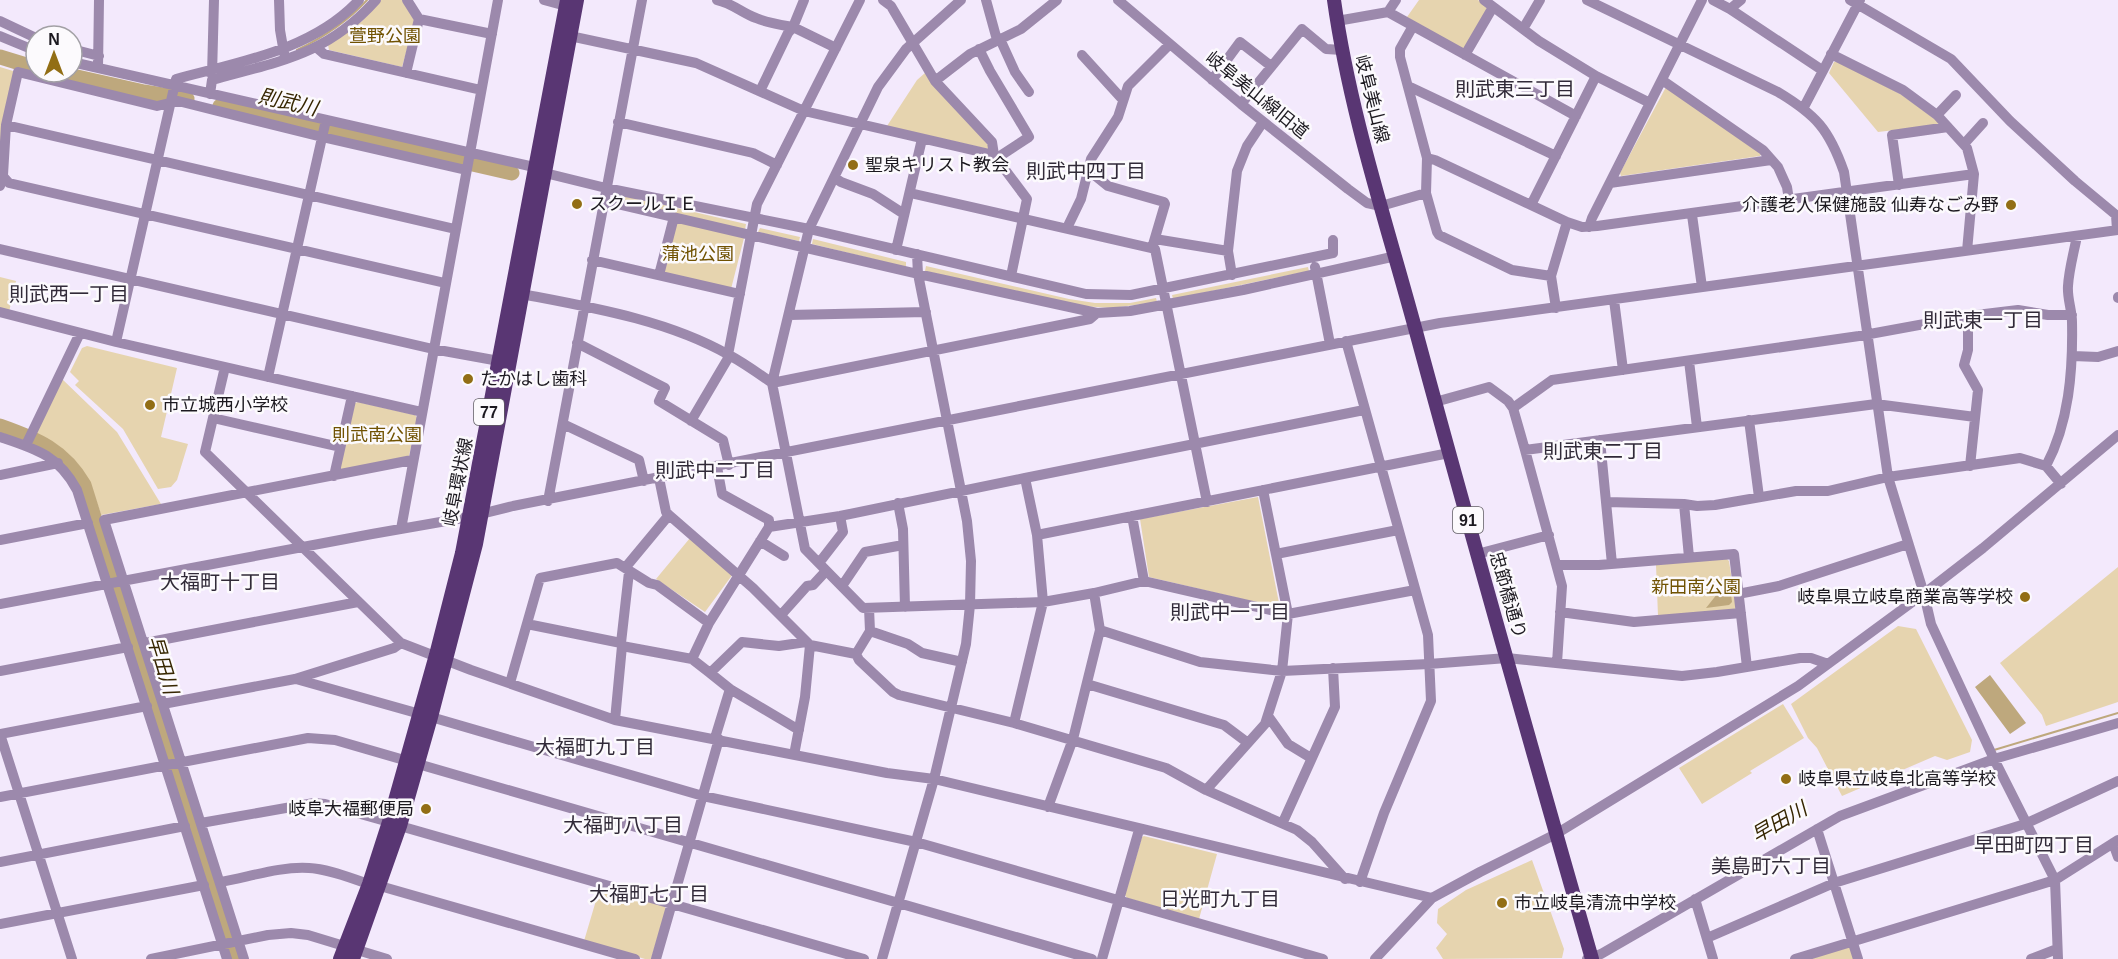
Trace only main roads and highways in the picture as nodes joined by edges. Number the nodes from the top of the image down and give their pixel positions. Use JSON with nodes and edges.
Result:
{"nodes":[{"id":1,"x":1330,"y":1,"type":"edge"},
{"id":2,"x":570,"y":2,"type":"edge"},
{"id":3,"x":539,"y":170,"type":"junction"},
{"id":4,"x":1381,"y":206,"type":"joint"},
{"id":5,"x":476,"y":516,"type":"junction"},
{"id":6,"x":349,"y":954,"type":"edge"},
{"id":7,"x":1590,"y":958,"type":"edge"}],
"edges":[{"from":1,"to":4,"type":"main road","name":"岐阜美山線","number":"91"},
{"from":2,"to":3,"type":"main road","name":"岐阜環状線","number":"77"},
{"from":2,"to":3,"type":"main road","name":"岐阜環状線","number":"77"},
{"from":3,"to":5,"type":"main road","name":"岐阜環状線","number":"77"},
{"from":3,"to":5,"type":"main road","name":"岐阜環状線","number":"77"},
{"from":4,"to":7,"type":"main road","name":"忠節橋通り","number":"91"},
{"from":5,"to":6,"type":"main road","name":"岐阜環状線","number":"77"}]}
